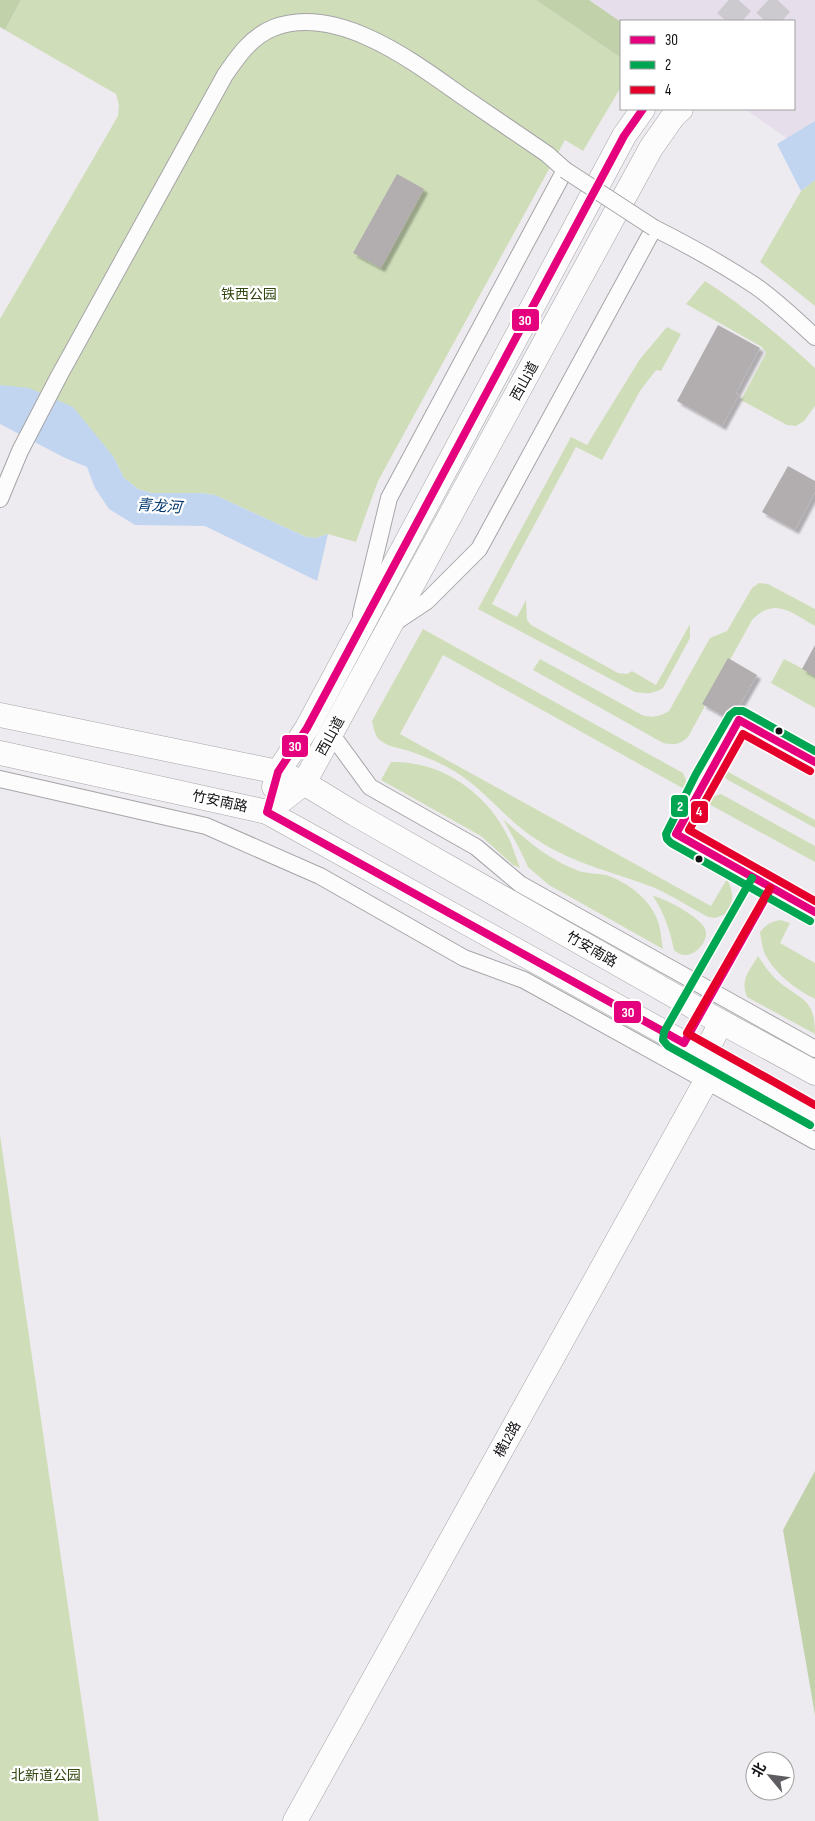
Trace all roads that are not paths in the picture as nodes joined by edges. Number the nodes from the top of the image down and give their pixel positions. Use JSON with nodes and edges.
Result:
{"nodes":[{"id":1,"x":642,"y":110,"type":"edge"},
{"id":2,"x":680,"y":110,"type":"edge"},
{"id":3,"x":565,"y":170,"type":"junction"},
{"id":4,"x":654,"y":228,"type":"junction"},
{"id":5,"x":815,"y":337,"type":"edge"},
{"id":6,"x":0,"y":499,"type":"edge"},
{"id":7,"x":389,"y":626,"type":"junction"},
{"id":8,"x":355,"y":638,"type":"junction"},
{"id":9,"x":0,"y":715,"type":"edge"},
{"id":10,"x":332,"y":735,"type":"junction"},
{"id":11,"x":0,"y":753,"type":"edge"},
{"id":12,"x":278,"y":772,"type":"junction"},
{"id":13,"x":0,"y":779,"type":"edge"},
{"id":14,"x":304,"y":783,"type":"junction"},
{"id":15,"x":267,"y":812,"type":"junction"},
{"id":16,"x":672,"y":994,"type":"junction"},
{"id":17,"x":721,"y":1022,"type":"junction"},
{"id":18,"x":654,"y":1027,"type":"junction"},
{"id":19,"x":815,"y":1050,"type":"edge"},
{"id":20,"x":705,"y":1054,"type":"junction"},
{"id":21,"x":815,"y":1073,"type":"edge"},
{"id":22,"x":706,"y":1081,"type":"junction"},
{"id":23,"x":815,"y":1116,"type":"edge"},
{"id":24,"x":815,"y":1141,"type":"edge"},
{"id":25,"x":294,"y":1821,"type":"edge"}],
"edges":[{"from":1,"to":8,"type":"main road","name":"西山道"},
{"from":2,"to":7,"type":"main road","name":"西山道"},
{"from":3,"to":4,"type":"street","bridge":true},
{"from":3,"to":6,"type":"street"},
{"from":3,"to":8,"type":"street"},
{"from":4,"to":5,"type":"street"},
{"from":4,"to":7,"type":"street"},
{"from":7,"to":10,"type":"main road","name":"西山道"},
{"from":8,"to":12,"type":"main road","name":"西山道"},
{"from":9,"to":12,"type":"main road","name":"竹安南路"},
{"from":10,"to":14,"type":"main road","name":"西山道"},
{"from":10,"to":19,"type":"street"},
{"from":11,"to":15,"type":"main road","name":"竹安南路"},
{"from":12,"to":14,"type":"main road","name":"竹安南路"},
{"from":12,"to":15,"type":"main road","name":"西山道"},
{"from":13,"to":22,"type":"street"},
{"from":14,"to":15,"type":"main road","name":"西山道"},
{"from":14,"to":16,"type":"main road","name":"竹安南路"},
{"from":15,"to":18,"type":"main road","name":"竹安南路"},
{"from":16,"to":17,"type":"main road","name":"竹安南路"},
{"from":16,"to":18,"type":"main road"},
{"from":17,"to":20,"type":"main road"},
{"from":17,"to":21,"type":"main road","name":"竹安南路"},
{"from":18,"to":20,"type":"main road","name":"竹安南路"},
{"from":20,"to":22,"type":"main road"},
{"from":20,"to":23,"type":"main road","name":"竹安南路"},
{"from":22,"to":24,"type":"street"},
{"from":22,"to":25,"type":"main road","name":"横12路"}]}
